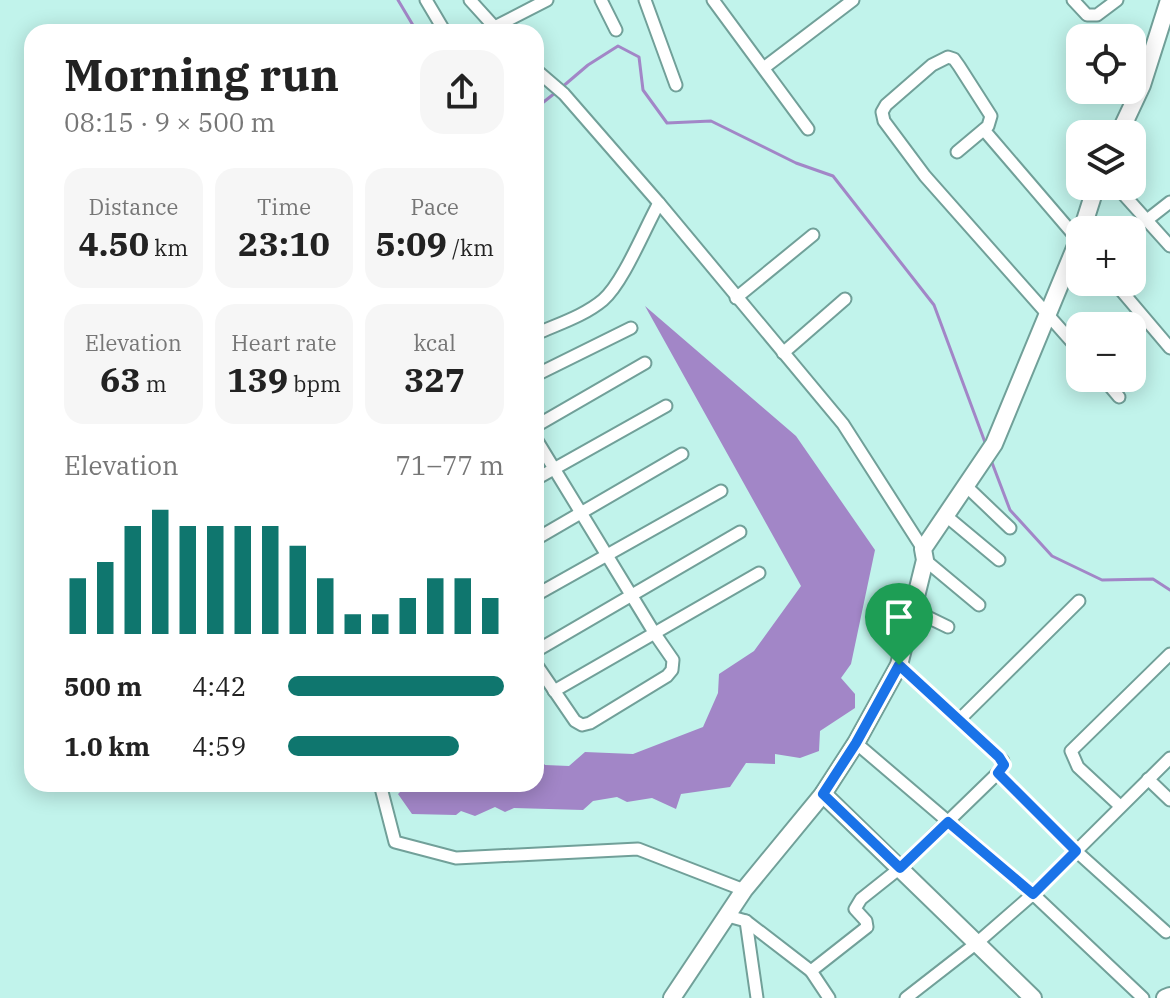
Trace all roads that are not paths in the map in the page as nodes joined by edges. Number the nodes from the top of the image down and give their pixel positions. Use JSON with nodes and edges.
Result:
{"nodes":[{"id":1,"x":426,"y":0,"type":"edge"},
{"id":2,"x":470,"y":0,"type":"edge"},
{"id":3,"x":547,"y":0,"type":"edge"},
{"id":4,"x":601,"y":0,"type":"edge"},
{"id":5,"x":645,"y":0,"type":"edge"},
{"id":6,"x":713,"y":0,"type":"edge"},
{"id":7,"x":853,"y":0,"type":"edge"},
{"id":8,"x":1073,"y":0,"type":"edge"},
{"id":9,"x":1117,"y":0,"type":"edge"},
{"id":10,"x":1169,"y":0,"type":"edge"},
{"id":11,"x":440,"y":24,"type":"edge"},
{"id":12,"x":488,"y":24,"type":"edge"},
{"id":13,"x":504,"y":24,"type":"edge"},
{"id":14,"x":616,"y":30,"type":"dead end"},
{"id":15,"x":765,"y":67,"type":"junction"},
{"id":16,"x":544,"y":78,"type":"edge"},
{"id":17,"x":676,"y":85,"type":"dead end"},
{"id":18,"x":1126,"y":120,"type":"edge"},
{"id":19,"x":808,"y":129,"type":"dead end"},
{"id":20,"x":984,"y":130,"type":"junction"},
{"id":21,"x":957,"y":152,"type":"dead end"},
{"id":22,"x":1129,"y":200,"type":"edge"},
{"id":23,"x":1170,"y":202,"type":"edge"},
{"id":24,"x":659,"y":203,"type":"junction"},
{"id":25,"x":1147,"y":220,"type":"junction"},
{"id":26,"x":1066,"y":221,"type":"edge"},
{"id":27,"x":813,"y":235,"type":"dead end"},
{"id":28,"x":1170,"y":246,"type":"edge"},
{"id":29,"x":1066,"y":269,"type":"edge"},
{"id":30,"x":1126,"y":296,"type":"edge"},
{"id":31,"x":736,"y":298,"type":"junction"},
{"id":32,"x":845,"y":299,"type":"dead end"},
{"id":33,"x":1047,"y":313,"type":"junction"},
{"id":34,"x":631,"y":328,"type":"dead end"},
{"id":35,"x":544,"y":330,"type":"edge"},
{"id":36,"x":1066,"y":335,"type":"edge"},
{"id":37,"x":1170,"y":348,"type":"edge"},
{"id":38,"x":783,"y":353,"type":"junction"},
{"id":39,"x":645,"y":363,"type":"dead end"},
{"id":40,"x":544,"y":371,"type":"edge"},
{"id":41,"x":1115,"y":392,"type":"edge"},
{"id":42,"x":1119,"y":397,"type":"dead end"},
{"id":43,"x":666,"y":406,"type":"dead end"},
{"id":44,"x":544,"y":421,"type":"edge"},
{"id":45,"x":544,"y":452,"type":"edge"},
{"id":46,"x":682,"y":454,"type":"dead end"},
{"id":47,"x":554,"y":469,"type":"junction"},
{"id":48,"x":544,"y":475,"type":"edge"},
{"id":49,"x":966,"y":486,"type":"junction"},
{"id":50,"x":721,"y":491,"type":"dead end"},
{"id":51,"x":581,"y":515,"type":"junction"},
{"id":52,"x":945,"y":515,"type":"junction"},
{"id":53,"x":1010,"y":528,"type":"dead end"},
{"id":54,"x":740,"y":532,"type":"dead end"},
{"id":55,"x":544,"y":535,"type":"edge"},
{"id":56,"x":924,"y":554,"type":"junction"},
{"id":57,"x":607,"y":556,"type":"junction"},
{"id":58,"x":999,"y":560,"type":"dead end"},
{"id":59,"x":759,"y":573,"type":"dead end"},
{"id":60,"x":544,"y":591,"type":"edge"},
{"id":61,"x":630,"y":594,"type":"junction"},
{"id":62,"x":1079,"y":601,"type":"dead end"},
{"id":63,"x":979,"y":605,"type":"dead end"},
{"id":64,"x":913,"y":610,"type":"junction"},
{"id":65,"x":948,"y":627,"type":"dead end"},
{"id":66,"x":655,"y":634,"type":"junction"},
{"id":67,"x":544,"y":646,"type":"edge"},
{"id":68,"x":1170,"y":654,"type":"edge"},
{"id":69,"x":899,"y":665,"type":"junction"},
{"id":70,"x":544,"y":676,"type":"edge"},
{"id":71,"x":554,"y":691,"type":"junction"},
{"id":72,"x":959,"y":720,"type":"junction"},
{"id":73,"x":856,"y":743,"type":"junction"},
{"id":74,"x":1170,"y":758,"type":"edge"},
{"id":75,"x":998,"y":773,"type":"junction"},
{"id":76,"x":1148,"y":779,"type":"junction"},
{"id":77,"x":382,"y":792,"type":"edge"},
{"id":78,"x":823,"y":794,"type":"junction"},
{"id":79,"x":1170,"y":800,"type":"edge"},
{"id":80,"x":1120,"y":806,"type":"junction"},
{"id":81,"x":948,"y":822,"type":"junction"},
{"id":82,"x":1076,"y":851,"type":"junction"},
{"id":83,"x":900,"y":868,"type":"junction"},
{"id":84,"x":744,"y":890,"type":"junction"},
{"id":85,"x":1033,"y":894,"type":"junction"},
{"id":86,"x":728,"y":916,"type":"junction"},
{"id":87,"x":746,"y":921,"type":"junction"},
{"id":88,"x":1166,"y":932,"type":"dead end"},
{"id":89,"x":978,"y":942,"type":"junction"},
{"id":90,"x":811,"y":971,"type":"junction"},
{"id":91,"x":753,"y":996,"type":"edge"},
{"id":92,"x":672,"y":998,"type":"edge"},
{"id":93,"x":829,"y":998,"type":"edge"},
{"id":94,"x":906,"y":998,"type":"edge"},
{"id":95,"x":1033,"y":998,"type":"edge"},
{"id":96,"x":1143,"y":998,"type":"edge"}],
"edges":[{"from":1,"to":11,"type":"street"},
{"from":2,"to":12,"type":"street"},
{"from":3,"to":13,"type":"street"},
{"from":4,"to":14,"type":"street"},
{"from":5,"to":17,"type":"street"},
{"from":6,"to":15,"type":"street"},
{"from":7,"to":15,"type":"street"},
{"from":8,"to":9,"type":"street"},
{"from":10,"to":18,"type":"street"},
{"from":15,"to":19,"type":"street"},
{"from":16,"to":24,"type":"street"},
{"from":20,"to":21,"type":"street"},
{"from":20,"to":26,"type":"street"},
{"from":20,"to":33,"type":"street"},
{"from":22,"to":25,"type":"street"},
{"from":23,"to":25,"type":"street"},
{"from":24,"to":31,"type":"street"},
{"from":24,"to":35,"type":"street"},
{"from":25,"to":28,"type":"street"},
{"from":27,"to":31,"type":"street"},
{"from":29,"to":33,"type":"street"},
{"from":30,"to":37,"type":"street"},
{"from":31,"to":38,"type":"street"},
{"from":32,"to":38,"type":"street"},
{"from":33,"to":36,"type":"street"},
{"from":33,"to":49,"type":"street"},
{"from":34,"to":40,"type":"street"},
{"from":38,"to":56,"type":"street"},
{"from":39,"to":44,"type":"street"},
{"from":41,"to":42,"type":"street"},
{"from":43,"to":47,"type":"street"},
{"from":45,"to":47,"type":"street"},
{"from":46,"to":51,"type":"street"},
{"from":47,"to":48,"type":"street"},
{"from":47,"to":51,"type":"street"},
{"from":49,"to":52,"type":"street"},
{"from":49,"to":53,"type":"street"},
{"from":50,"to":57,"type":"street"},
{"from":51,"to":55,"type":"street"},
{"from":51,"to":57,"type":"street"},
{"from":52,"to":56,"type":"street"},
{"from":52,"to":58,"type":"street"},
{"from":54,"to":61,"type":"street"},
{"from":56,"to":63,"type":"street"},
{"from":56,"to":64,"type":"street"},
{"from":57,"to":60,"type":"street"},
{"from":57,"to":61,"type":"street"},
{"from":59,"to":66,"type":"street"},
{"from":61,"to":66,"type":"street"},
{"from":61,"to":67,"type":"street"},
{"from":62,"to":72,"type":"street"},
{"from":64,"to":65,"type":"street"},
{"from":64,"to":69,"type":"street"},
{"from":66,"to":71,"type":"street"},
{"from":66,"to":71,"type":"street"},
{"from":68,"to":80,"type":"street"},
{"from":69,"to":72,"type":"street"},
{"from":69,"to":73,"type":"street"},
{"from":70,"to":71,"type":"street"},
{"from":72,"to":75,"type":"street"},
{"from":73,"to":78,"type":"street"},
{"from":73,"to":81,"type":"street"},
{"from":74,"to":76,"type":"street"},
{"from":75,"to":81,"type":"street"},
{"from":75,"to":82,"type":"street"},
{"from":76,"to":79,"type":"street"},
{"from":76,"to":80,"type":"street"},
{"from":77,"to":84,"type":"street"},
{"from":78,"to":83,"type":"street"},
{"from":78,"to":84,"type":"street"},
{"from":80,"to":82,"type":"street"},
{"from":81,"to":83,"type":"street"},
{"from":81,"to":85,"type":"street"},
{"from":82,"to":85,"type":"street"},
{"from":82,"to":88,"type":"street"},
{"from":83,"to":89,"type":"street"},
{"from":83,"to":90,"type":"street"},
{"from":84,"to":86,"type":"street"},
{"from":85,"to":89,"type":"street"},
{"from":85,"to":96,"type":"street"},
{"from":86,"to":87,"type":"street"},
{"from":86,"to":92,"type":"street"},
{"from":87,"to":90,"type":"street"},
{"from":87,"to":91,"type":"street"},
{"from":89,"to":94,"type":"street"},
{"from":89,"to":95,"type":"street"},
{"from":90,"to":93,"type":"street"}]}
